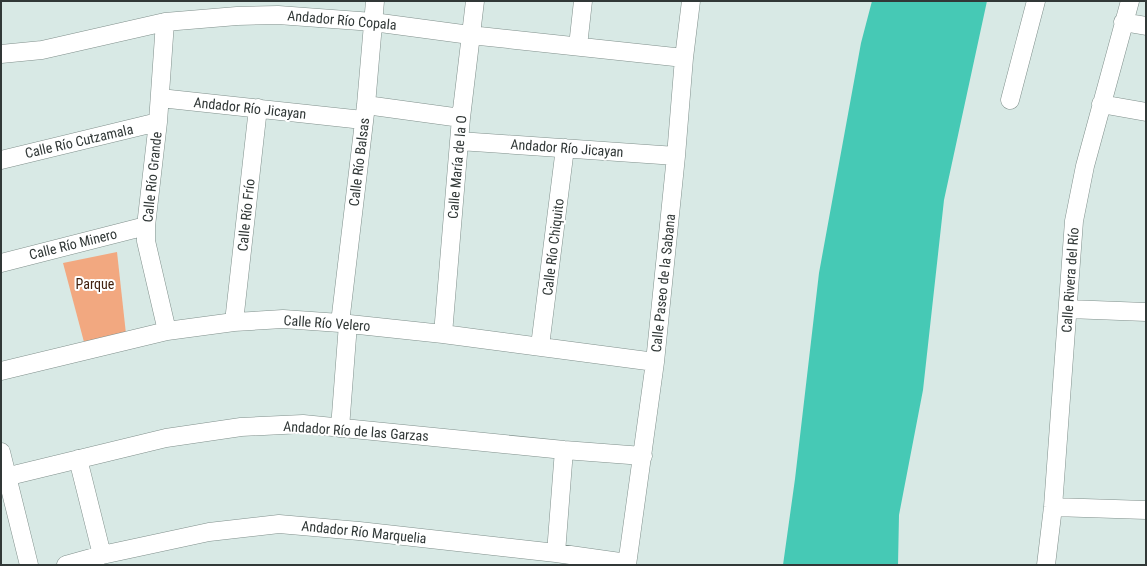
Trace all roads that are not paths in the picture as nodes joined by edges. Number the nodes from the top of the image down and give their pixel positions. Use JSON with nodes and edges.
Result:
{"nodes":[{"id":1,"x":376,"y":1,"type":"edge"},
{"id":2,"x":474,"y":1,"type":"edge"},
{"id":3,"x":583,"y":1,"type":"edge"},
{"id":4,"x":691,"y":1,"type":"edge"},
{"id":5,"x":1036,"y":1,"type":"edge"},
{"id":6,"x":1130,"y":1,"type":"edge"},
{"id":7,"x":279,"y":8,"type":"edge"},
{"id":8,"x":165,"y":22,"type":"junction"},
{"id":9,"x":373,"y":22,"type":"junction"},
{"id":10,"x":1123,"y":22,"type":"junction"},
{"id":11,"x":1146,"y":26,"type":"edge"},
{"id":12,"x":470,"y":35,"type":"junction"},
{"id":13,"x":578,"y":46,"type":"junction"},
{"id":14,"x":1,"y":54,"type":"edge"},
{"id":15,"x":684,"y":58,"type":"junction"},
{"id":16,"x":160,"y":98,"type":"junction"},
{"id":17,"x":1010,"y":100,"type":"dead end"},
{"id":18,"x":1102,"y":104,"type":"junction"},
{"id":19,"x":258,"y":108,"type":"junction"},
{"id":20,"x":365,"y":112,"type":"junction"},
{"id":21,"x":1146,"y":112,"type":"edge"},
{"id":22,"x":461,"y":118,"type":"junction"},
{"id":23,"x":158,"y":122,"type":"junction"},
{"id":24,"x":459,"y":141,"type":"junction"},
{"id":25,"x":565,"y":148,"type":"junction"},
{"id":26,"x":676,"y":156,"type":"junction"},
{"id":27,"x":1,"y":160,"type":"edge"},
{"id":28,"x":146,"y":226,"type":"junction"},
{"id":29,"x":1,"y":263,"type":"edge"},
{"id":30,"x":1068,"y":309,"type":"junction"},
{"id":31,"x":1146,"y":312,"type":"edge"},
{"id":32,"x":234,"y":322,"type":"junction"},
{"id":33,"x":344,"y":323,"type":"junction"},
{"id":34,"x":167,"y":331,"type":"junction"},
{"id":35,"x":443,"y":334,"type":"junction"},
{"id":36,"x":540,"y":346,"type":"junction"},
{"id":37,"x":655,"y":362,"type":"junction"},
{"id":38,"x":1,"y":371,"type":"edge"},
{"id":39,"x":340,"y":428,"type":"junction"},
{"id":40,"x":564,"y":450,"type":"junction"},
{"id":41,"x":1,"y":452,"type":"edge"},
{"id":42,"x":643,"y":456,"type":"junction"},
{"id":43,"x":78,"y":459,"type":"junction"},
{"id":44,"x":4,"y":477,"type":"edge"},
{"id":45,"x":1053,"y":507,"type":"junction"},
{"id":46,"x":1146,"y":510,"type":"edge"},
{"id":47,"x":556,"y":553,"type":"junction"},
{"id":48,"x":102,"y":555,"type":"junction"},
{"id":49,"x":627,"y":564,"type":"edge"},
{"id":50,"x":29,"y":565,"type":"edge"},
{"id":51,"x":66,"y":565,"type":"edge"},
{"id":52,"x":1046,"y":565,"type":"edge"}],
"edges":[{"from":1,"to":9,"type":"street","name":"Calle Río Balsas"},
{"from":2,"to":12,"type":"street","name":"Calle María de la O"},
{"from":3,"to":13,"type":"street"},
{"from":4,"to":15,"type":"street","name":"Calle Paseo de la Sabana"},
{"from":5,"to":17,"type":"street"},
{"from":6,"to":10,"type":"street","name":"Calle Rivera del Río"},
{"from":7,"to":8,"type":"street","name":"Andador Río Copala"},
{"from":7,"to":9,"type":"street","name":"Andador Río Copala"},
{"from":8,"to":14,"type":"street","name":"Andador Río Copala"},
{"from":8,"to":16,"type":"street","name":"Calle Río Grande"},
{"from":9,"to":12,"type":"street","name":"Andador Río Copala"},
{"from":9,"to":20,"type":"street","name":"Calle Río Balsas"},
{"from":10,"to":11,"type":"street"},
{"from":10,"to":18,"type":"street","name":"Calle Rivera del Río"},
{"from":12,"to":13,"type":"street","name":"Andador Río Copala"},
{"from":12,"to":22,"type":"street","name":"Calle María de la O"},
{"from":13,"to":15,"type":"street","name":"Andador Río Copala"},
{"from":15,"to":26,"type":"street","name":"Calle Paseo de la Sabana"},
{"from":16,"to":19,"type":"street","name":"Andador Río Jicayan"},
{"from":16,"to":23,"type":"street","name":"Calle Río Grande"},
{"from":18,"to":21,"type":"street"},
{"from":18,"to":30,"type":"street","name":"Calle Rivera del Río"},
{"from":19,"to":20,"type":"street","name":"Andador Río Jicayan"},
{"from":19,"to":32,"type":"street","name":"Calle Río Frío"},
{"from":20,"to":22,"type":"street","name":"Andador Río Jicayan"},
{"from":20,"to":33,"type":"street","name":"Calle Río Balsas"},
{"from":22,"to":24,"type":"street","name":"Calle María de la O"},
{"from":23,"to":27,"type":"street","name":"Calle Río Cutzamala"},
{"from":23,"to":28,"type":"street","name":"Calle Río Grande"},
{"from":24,"to":25,"type":"street","name":"Andador Río Jicayan"},
{"from":24,"to":35,"type":"street","name":"Calle María de la O"},
{"from":25,"to":26,"type":"street","name":"Andador Río Jicayan"},
{"from":25,"to":36,"type":"street","name":"Calle Río Chiquito"},
{"from":26,"to":37,"type":"street","name":"Calle Paseo de la Sabana"},
{"from":28,"to":29,"type":"street","name":"Calle Río Minero"},
{"from":28,"to":34,"type":"street","name":"Calle Río Grande"},
{"from":30,"to":31,"type":"street"},
{"from":30,"to":45,"type":"street","name":"Calle Rivera del Río"},
{"from":32,"to":33,"type":"street","name":"Calle Río Velero"},
{"from":32,"to":34,"type":"street","name":"Calle Río Velero"},
{"from":33,"to":35,"type":"street","name":"Calle Río Velero"},
{"from":33,"to":39,"type":"street","name":"Calle Río Balsas"},
{"from":34,"to":38,"type":"street","name":"Calle Río Velero"},
{"from":35,"to":36,"type":"street","name":"Calle Río Velero"},
{"from":36,"to":37,"type":"street","name":"Calle Río Velero"},
{"from":37,"to":42,"type":"street","name":"Calle Paseo de la Sabana"},
{"from":39,"to":40,"type":"street","name":"Andador Río de las Garzas"},
{"from":39,"to":43,"type":"street","name":"Andador Río de las Garzas"},
{"from":40,"to":42,"type":"street","name":"Andador Río de las Garzas"},
{"from":40,"to":47,"type":"street"},
{"from":41,"to":44,"type":"street"},
{"from":42,"to":49,"type":"street","name":"Calle Paseo de la Sabana"},
{"from":43,"to":44,"type":"street","name":"Andador Río de las Garzas"},
{"from":43,"to":48,"type":"street"},
{"from":44,"to":50,"type":"street"},
{"from":45,"to":46,"type":"street"},
{"from":45,"to":52,"type":"street","name":"Calle Rivera del Río"},
{"from":47,"to":48,"type":"street","name":"Andador Río Marquelia"},
{"from":47,"to":49,"type":"street","name":"Andador Río Marquelia"},
{"from":48,"to":51,"type":"street","name":"Andador Río Marquelia"}]}
